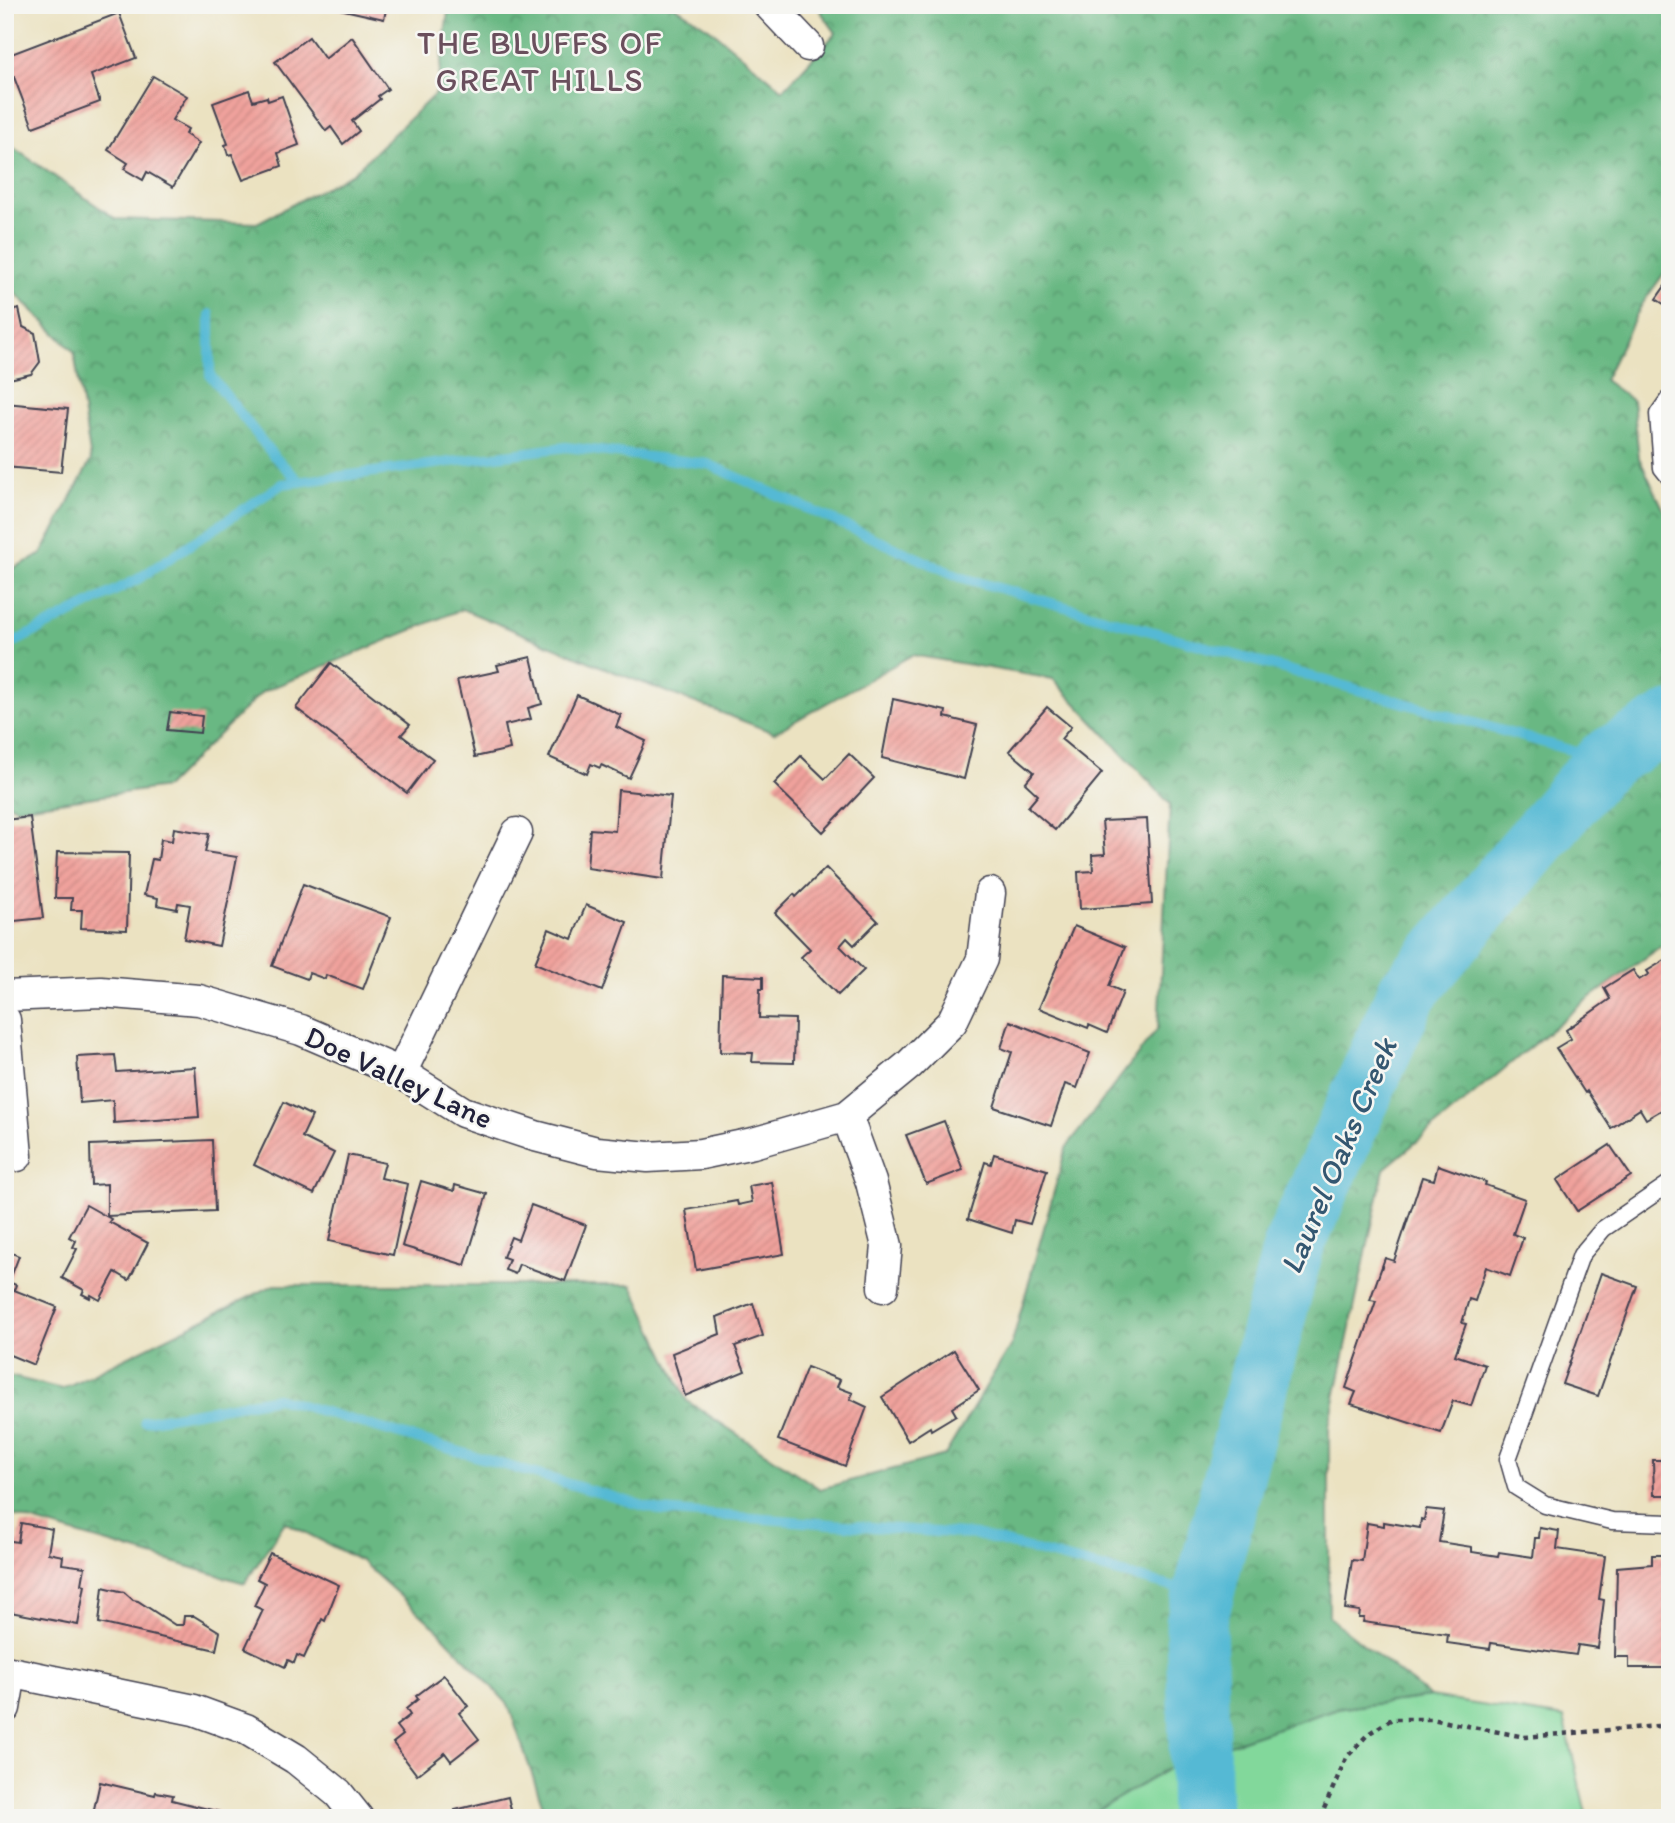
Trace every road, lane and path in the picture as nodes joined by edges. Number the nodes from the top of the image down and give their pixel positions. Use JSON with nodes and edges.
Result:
{"nodes":[{"id":1,"x":769,"y":5,"type":"edge"},
{"id":2,"x":808,"y":46,"type":"dead end"},
{"id":3,"x":1670,"y":397,"type":"edge"},
{"id":4,"x":1670,"y":478,"type":"edge"},
{"id":5,"x":517,"y":833,"type":"dead end"},
{"id":6,"x":990,"y":893,"type":"dead end"},
{"id":7,"x":5,"y":996,"type":"edge"},
{"id":8,"x":5,"y":1020,"type":"edge"},
{"id":9,"x":401,"y":1073,"type":"junction"},
{"id":10,"x":848,"y":1116,"type":"junction"},
{"id":11,"x":17,"y":1156,"type":"dead end"},
{"id":12,"x":1670,"y":1183,"type":"edge"},
{"id":13,"x":883,"y":1287,"type":"dead end"},
{"id":14,"x":1670,"y":1523,"type":"edge"},
{"id":15,"x":8,"y":1672,"type":"edge"},
{"id":16,"x":5,"y":1708,"type":"edge"},
{"id":17,"x":1670,"y":1725,"type":"edge"},
{"id":18,"x":358,"y":1818,"type":"edge"},
{"id":19,"x":1320,"y":1818,"type":"edge"}],
"edges":[{"from":1,"to":2,"type":"street"},
{"from":3,"to":4,"type":"lane"},
{"from":5,"to":9,"type":"street"},
{"from":6,"to":10,"type":"street","name":"Doe Valley Lane"},
{"from":7,"to":9,"type":"street","name":"Doe Valley Lane"},
{"from":8,"to":11,"type":"street"},
{"from":9,"to":10,"type":"street","name":"Doe Valley Lane"},
{"from":10,"to":13,"type":"street"},
{"from":12,"to":14,"type":"lane"},
{"from":15,"to":16,"type":"street"},
{"from":15,"to":18,"type":"street"},
{"from":17,"to":19,"type":"path"}]}
